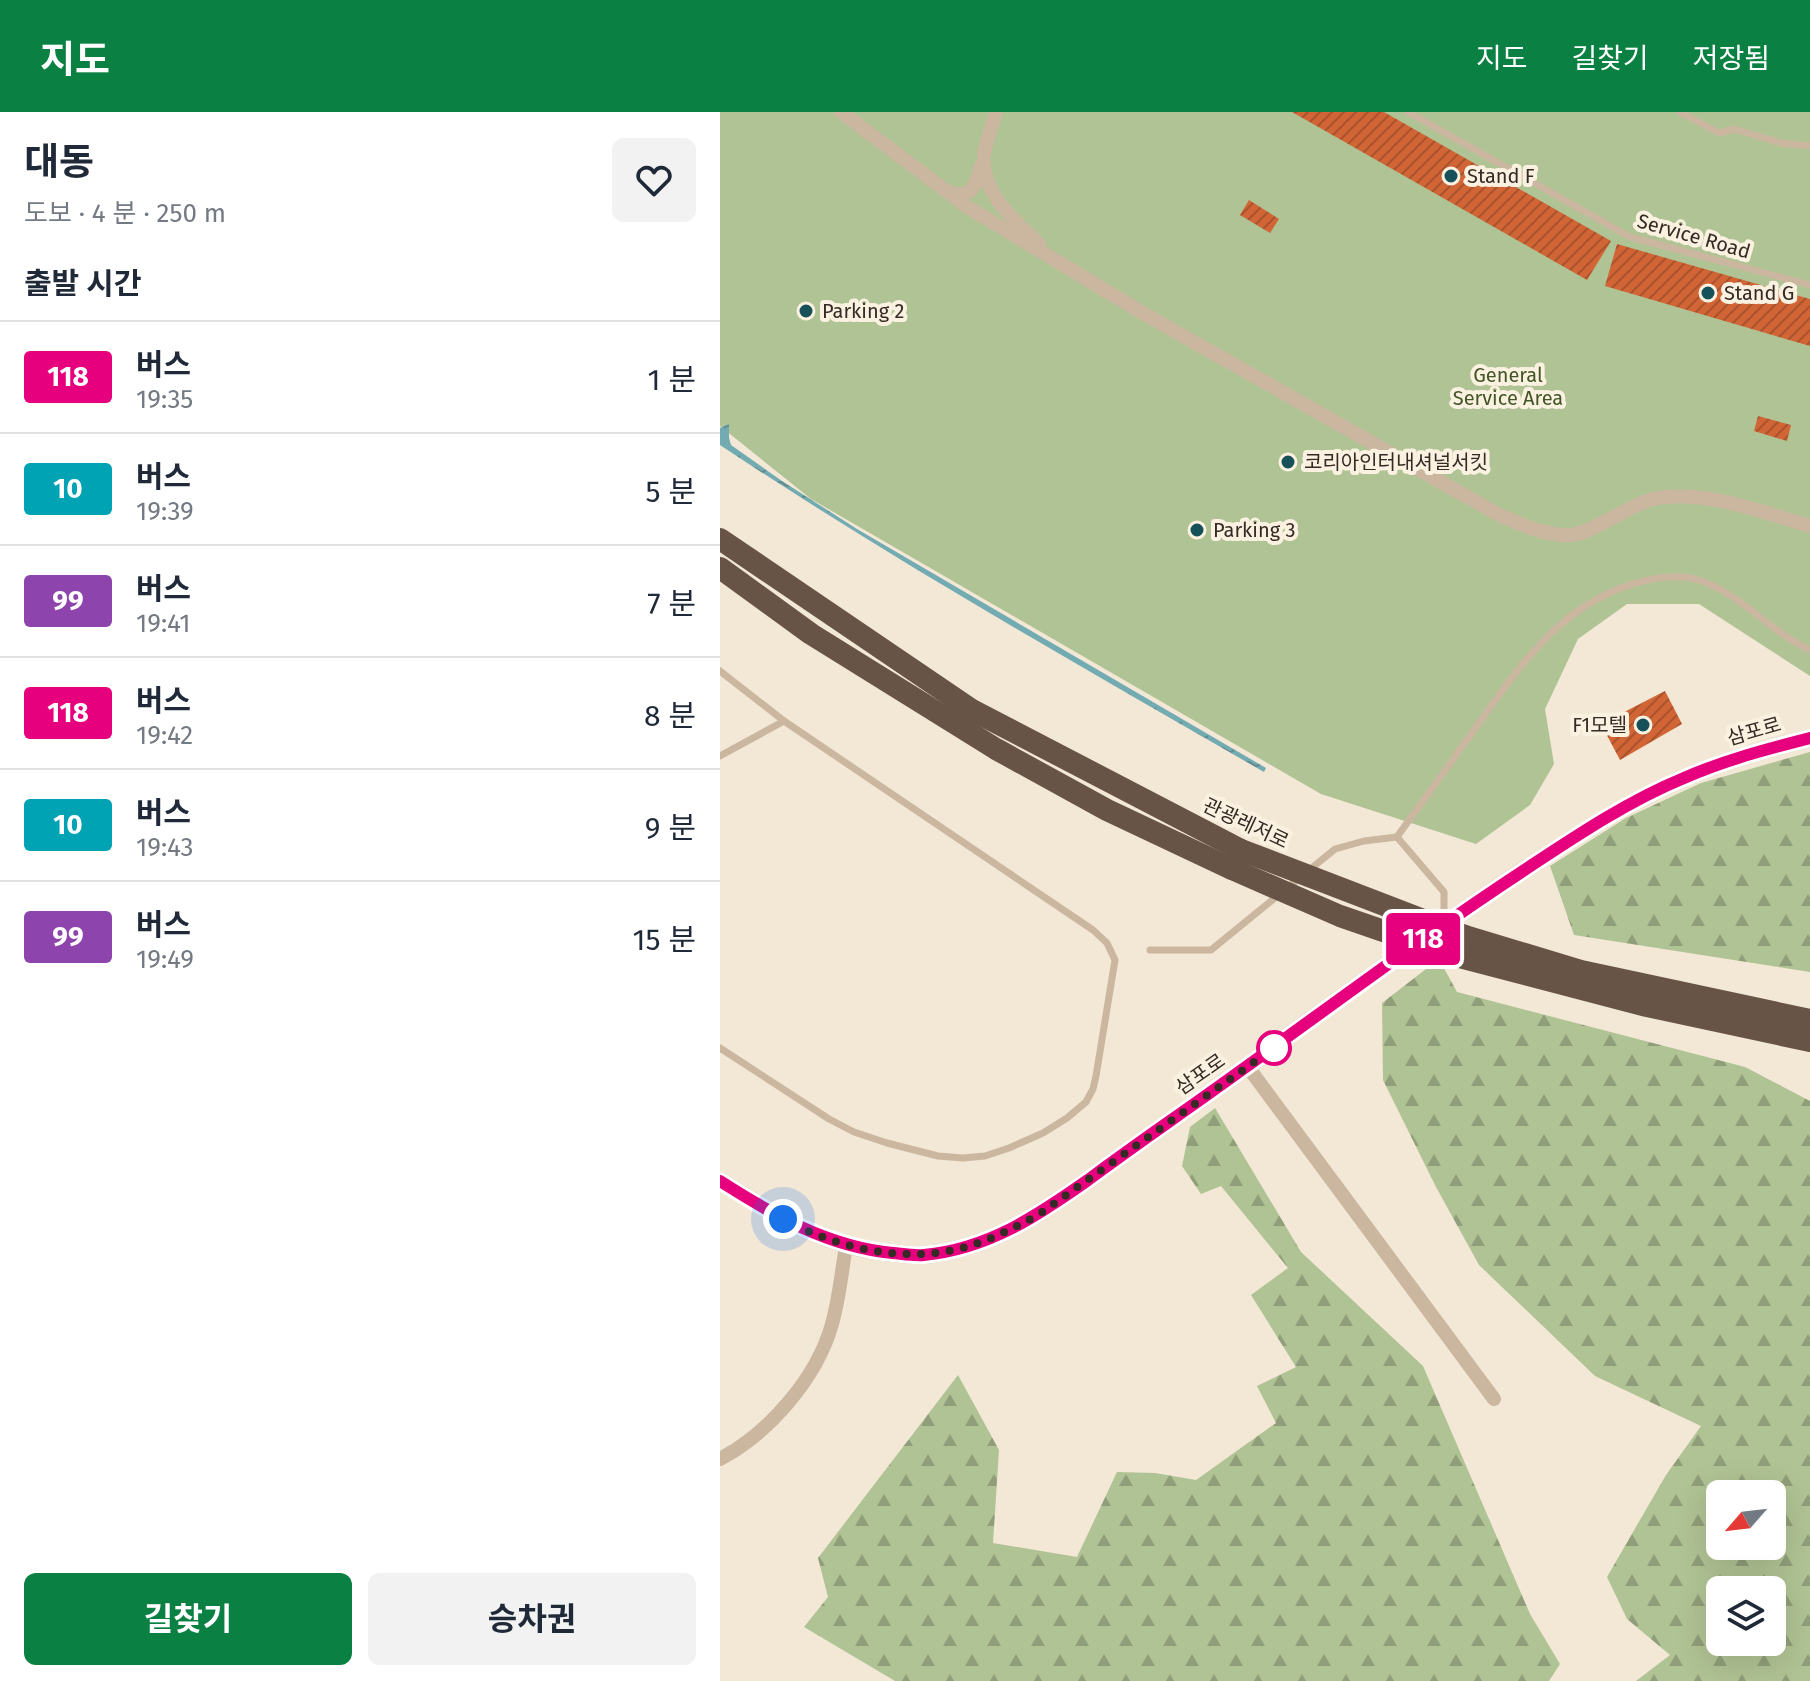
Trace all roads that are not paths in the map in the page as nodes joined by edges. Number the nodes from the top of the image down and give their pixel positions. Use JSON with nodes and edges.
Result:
{"nodes":[{"id":1,"x":841,"y":112,"type":"edge"},
{"id":2,"x":996,"y":112,"type":"edge"},
{"id":3,"x":1408,"y":112,"type":"edge"},
{"id":4,"x":1680,"y":112,"type":"edge"},
{"id":5,"x":1810,"y":146,"type":"edge"},
{"id":6,"x":984,"y":155,"type":"junction"},
{"id":7,"x":947,"y":192,"type":"junction"},
{"id":8,"x":1060,"y":263,"type":"junction"},
{"id":9,"x":1810,"y":285,"type":"edge"},
{"id":10,"x":1810,"y":526,"type":"edge"},
{"id":11,"x":720,"y":539,"type":"edge"},
{"id":12,"x":720,"y":568,"type":"edge"},
{"id":13,"x":1810,"y":650,"type":"edge"},
{"id":14,"x":720,"y":671,"type":"edge"},
{"id":15,"x":784,"y":721,"type":"junction"},
{"id":16,"x":1810,"y":738,"type":"edge"},
{"id":17,"x":720,"y":756,"type":"edge"},
{"id":18,"x":1397,"y":837,"type":"junction"},
{"id":19,"x":1236,"y":860,"type":"junction"},
{"id":20,"x":1444,"y":924,"type":"junction"},
{"id":21,"x":1460,"y":946,"type":"junction"},
{"id":22,"x":1150,"y":950,"type":"dead end"},
{"id":23,"x":1810,"y":1020,"type":"edge"},
{"id":24,"x":1810,"y":1041,"type":"edge"},
{"id":25,"x":720,"y":1048,"type":"edge"},
{"id":26,"x":1248,"y":1067,"type":"junction"},
{"id":27,"x":720,"y":1181,"type":"edge"},
{"id":28,"x":846,"y":1245,"type":"junction"},
{"id":29,"x":1494,"y":1399,"type":"dead end"},
{"id":30,"x":720,"y":1459,"type":"edge"}],
"edges":[{"from":1,"to":7,"type":"street"},
{"from":2,"to":6,"type":"street"},
{"from":3,"to":9,"type":"lane","name":"Service Road"},
{"from":4,"to":5,"type":"lane"},
{"from":6,"to":7,"type":"street"},
{"from":6,"to":8,"type":"street"},
{"from":7,"to":8,"type":"street"},
{"from":8,"to":10,"type":"street"},
{"from":11,"to":19,"type":"highway","name":"관광레저로"},
{"from":12,"to":19,"type":"highway","name":"관광레저로"},
{"from":13,"to":18,"type":"lane"},
{"from":14,"to":15,"type":"lane"},
{"from":15,"to":17,"type":"lane"},
{"from":15,"to":25,"type":"lane"},
{"from":16,"to":20,"type":"street","name":"삼포로"},
{"from":18,"to":20,"type":"lane"},
{"from":18,"to":22,"type":"lane"},
{"from":19,"to":21,"type":"highway","name":"관광레저로","bridge":true},
{"from":20,"to":26,"type":"street","name":"삼포로"},
{"from":21,"to":23,"type":"highway","name":"관광레저로"},
{"from":21,"to":24,"type":"highway","name":"관광레저로"},
{"from":26,"to":28,"type":"street","name":"삼포로"},
{"from":26,"to":29,"type":"street"},
{"from":27,"to":28,"type":"street","name":"삼포로"},
{"from":28,"to":30,"type":"street"}]}
